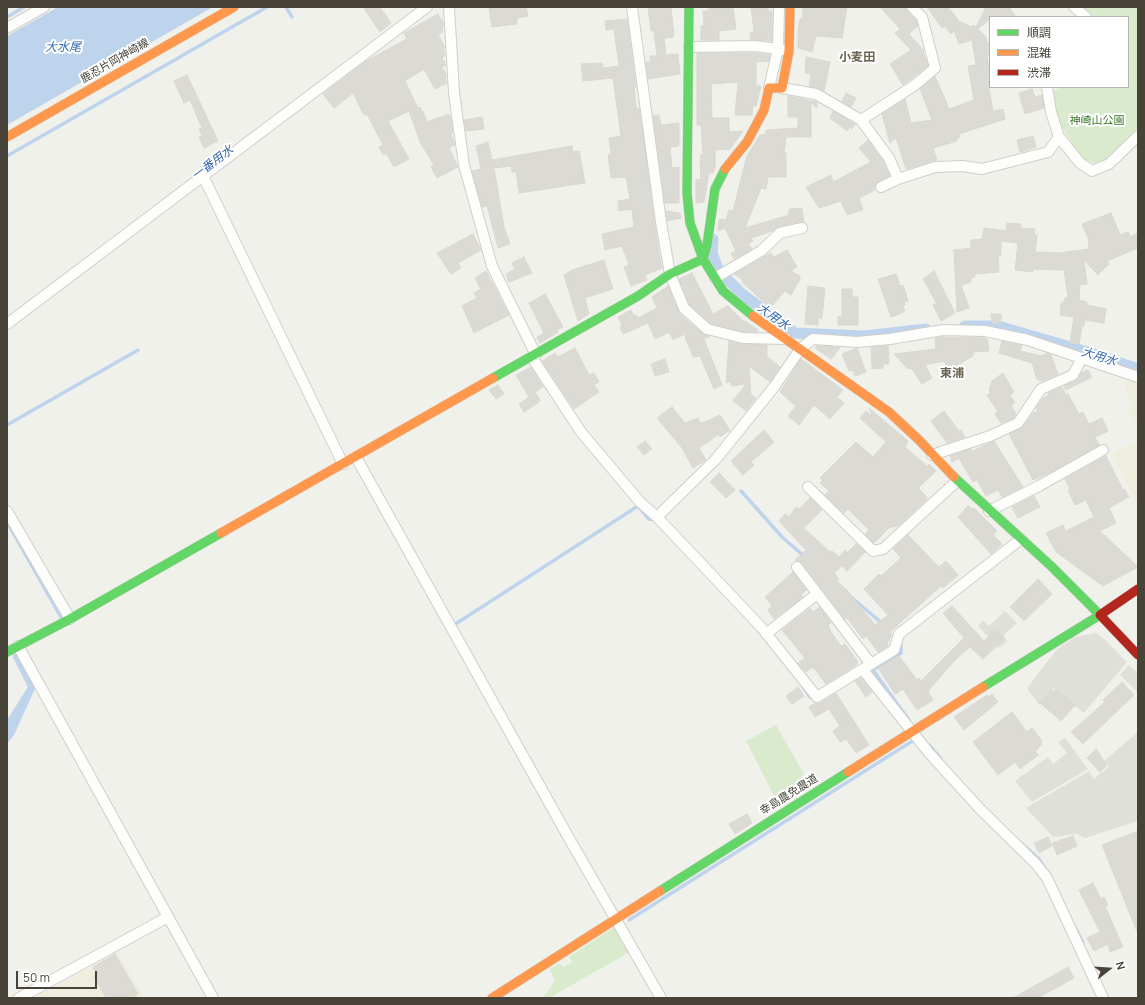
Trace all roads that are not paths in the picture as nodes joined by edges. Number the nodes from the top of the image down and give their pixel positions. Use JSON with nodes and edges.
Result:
{"nodes":[{"id":1,"x":44,"y":7,"type":"edge"},
{"id":2,"x":234,"y":7,"type":"edge"},
{"id":3,"x":427,"y":7,"type":"edge"},
{"id":4,"x":449,"y":7,"type":"edge"},
{"id":5,"x":632,"y":7,"type":"edge"},
{"id":6,"x":689,"y":7,"type":"edge"},
{"id":7,"x":779,"y":7,"type":"edge"},
{"id":8,"x":790,"y":7,"type":"edge"},
{"id":9,"x":912,"y":7,"type":"edge"},
{"id":10,"x":1074,"y":7,"type":"edge"},
{"id":11,"x":1085,"y":16,"type":"edge"},
{"id":12,"x":7,"y":28,"type":"edge"},
{"id":13,"x":688,"y":47,"type":"junction"},
{"id":14,"x":783,"y":50,"type":"junction"},
{"id":15,"x":775,"y":88,"type":"junction"},
{"id":16,"x":1047,"y":88,"type":"edge"},
{"id":17,"x":861,"y":120,"type":"junction"},
{"id":18,"x":1138,"y":136,"type":"edge"},
{"id":19,"x":7,"y":137,"type":"edge"},
{"id":20,"x":1059,"y":137,"type":"junction"},
{"id":21,"x":203,"y":176,"type":"junction"},
{"id":22,"x":898,"y":179,"type":"junction"},
{"id":23,"x":882,"y":186,"type":"dead end"},
{"id":24,"x":802,"y":228,"type":"dead end"},
{"id":25,"x":703,"y":259,"type":"junction"},
{"id":26,"x":670,"y":274,"type":"junction"},
{"id":27,"x":721,"y":275,"type":"junction"},
{"id":28,"x":7,"y":324,"type":"edge"},
{"id":29,"x":787,"y":339,"type":"junction"},
{"id":30,"x":801,"y":348,"type":"junction"},
{"id":31,"x":534,"y":358,"type":"junction"},
{"id":32,"x":1082,"y":358,"type":"junction"},
{"id":33,"x":1138,"y":377,"type":"edge"},
{"id":34,"x":1103,"y":450,"type":"dead end"},
{"id":35,"x":932,"y":455,"type":"junction"},
{"id":36,"x":357,"y":460,"type":"junction"},
{"id":37,"x":343,"y":464,"type":"junction"},
{"id":38,"x":957,"y":481,"type":"junction"},
{"id":39,"x":808,"y":487,"type":"dead end"},
{"id":40,"x":7,"y":511,"type":"edge"},
{"id":41,"x":989,"y":511,"type":"junction"},
{"id":42,"x":657,"y":517,"type":"junction"},
{"id":43,"x":1021,"y":539,"type":"junction"},
{"id":44,"x":797,"y":567,"type":"dead end"},
{"id":45,"x":1138,"y":589,"type":"edge"},
{"id":46,"x":818,"y":594,"type":"junction"},
{"id":47,"x":1100,"y":615,"type":"junction"},
{"id":48,"x":70,"y":619,"type":"junction"},
{"id":49,"x":766,"y":634,"type":"junction"},
{"id":50,"x":20,"y":650,"type":"junction"},
{"id":51,"x":7,"y":652,"type":"edge"},
{"id":52,"x":1138,"y":656,"type":"edge"},
{"id":53,"x":867,"y":667,"type":"junction"},
{"id":54,"x":912,"y":731,"type":"junction"},
{"id":55,"x":168,"y":917,"type":"junction"},
{"id":56,"x":616,"y":920,"type":"junction"},
{"id":57,"x":19,"y":998,"type":"edge"},
{"id":58,"x":213,"y":998,"type":"edge"},
{"id":59,"x":492,"y":998,"type":"edge"},
{"id":60,"x":661,"y":998,"type":"edge"},
{"id":61,"x":1103,"y":998,"type":"edge"}],
"edges":[{"from":1,"to":12,"type":"street"},
{"from":2,"to":19,"type":"street","name":"鹿忍片岡神崎線"},
{"from":3,"to":21,"type":"street"},
{"from":4,"to":31,"type":"street"},
{"from":5,"to":26,"type":"street"},
{"from":6,"to":13,"type":"street"},
{"from":7,"to":14,"type":"street"},
{"from":8,"to":14,"type":"street"},
{"from":9,"to":17,"type":"street"},
{"from":10,"to":11,"type":"street"},
{"from":13,"to":14,"type":"street"},
{"from":13,"to":25,"type":"street"},
{"from":14,"to":15,"type":"street"},
{"from":15,"to":17,"type":"street"},
{"from":15,"to":25,"type":"street"},
{"from":16,"to":20,"type":"street"},
{"from":17,"to":22,"type":"street"},
{"from":18,"to":20,"type":"street"},
{"from":20,"to":22,"type":"street"},
{"from":21,"to":28,"type":"street"},
{"from":21,"to":37,"type":"street"},
{"from":22,"to":23,"type":"street"},
{"from":24,"to":27,"type":"street"},
{"from":25,"to":26,"type":"street"},
{"from":25,"to":27,"type":"street"},
{"from":26,"to":29,"type":"street"},
{"from":26,"to":31,"type":"street"},
{"from":27,"to":29,"type":"street"},
{"from":29,"to":30,"type":"street"},
{"from":30,"to":32,"type":"street"},
{"from":30,"to":35,"type":"street"},
{"from":30,"to":42,"type":"street"},
{"from":31,"to":36,"type":"street"},
{"from":31,"to":42,"type":"street"},
{"from":32,"to":33,"type":"street"},
{"from":32,"to":35,"type":"street"},
{"from":34,"to":41,"type":"street"},
{"from":35,"to":38,"type":"street"},
{"from":36,"to":37,"type":"street"},
{"from":36,"to":56,"type":"street"},
{"from":37,"to":48,"type":"street"},
{"from":38,"to":39,"type":"street"},
{"from":38,"to":41,"type":"street"},
{"from":40,"to":48,"type":"street"},
{"from":41,"to":43,"type":"street"},
{"from":42,"to":49,"type":"street"},
{"from":43,"to":47,"type":"street"},
{"from":43,"to":53,"type":"street"},
{"from":44,"to":46,"type":"street"},
{"from":45,"to":47,"type":"street","name":"幸島農免農道"},
{"from":46,"to":49,"type":"street"},
{"from":46,"to":53,"type":"street"},
{"from":47,"to":52,"type":"street"},
{"from":47,"to":54,"type":"street","name":"幸島農免農道"},
{"from":48,"to":50,"type":"street"},
{"from":49,"to":53,"type":"street"},
{"from":50,"to":51,"type":"street"},
{"from":50,"to":55,"type":"street"},
{"from":53,"to":54,"type":"street"},
{"from":54,"to":56,"type":"street","name":"幸島農免農道"},
{"from":54,"to":61,"type":"street"},
{"from":55,"to":57,"type":"street"},
{"from":55,"to":58,"type":"street"},
{"from":56,"to":59,"type":"street","name":"幸島農免農道"},
{"from":56,"to":60,"type":"street"}]}
